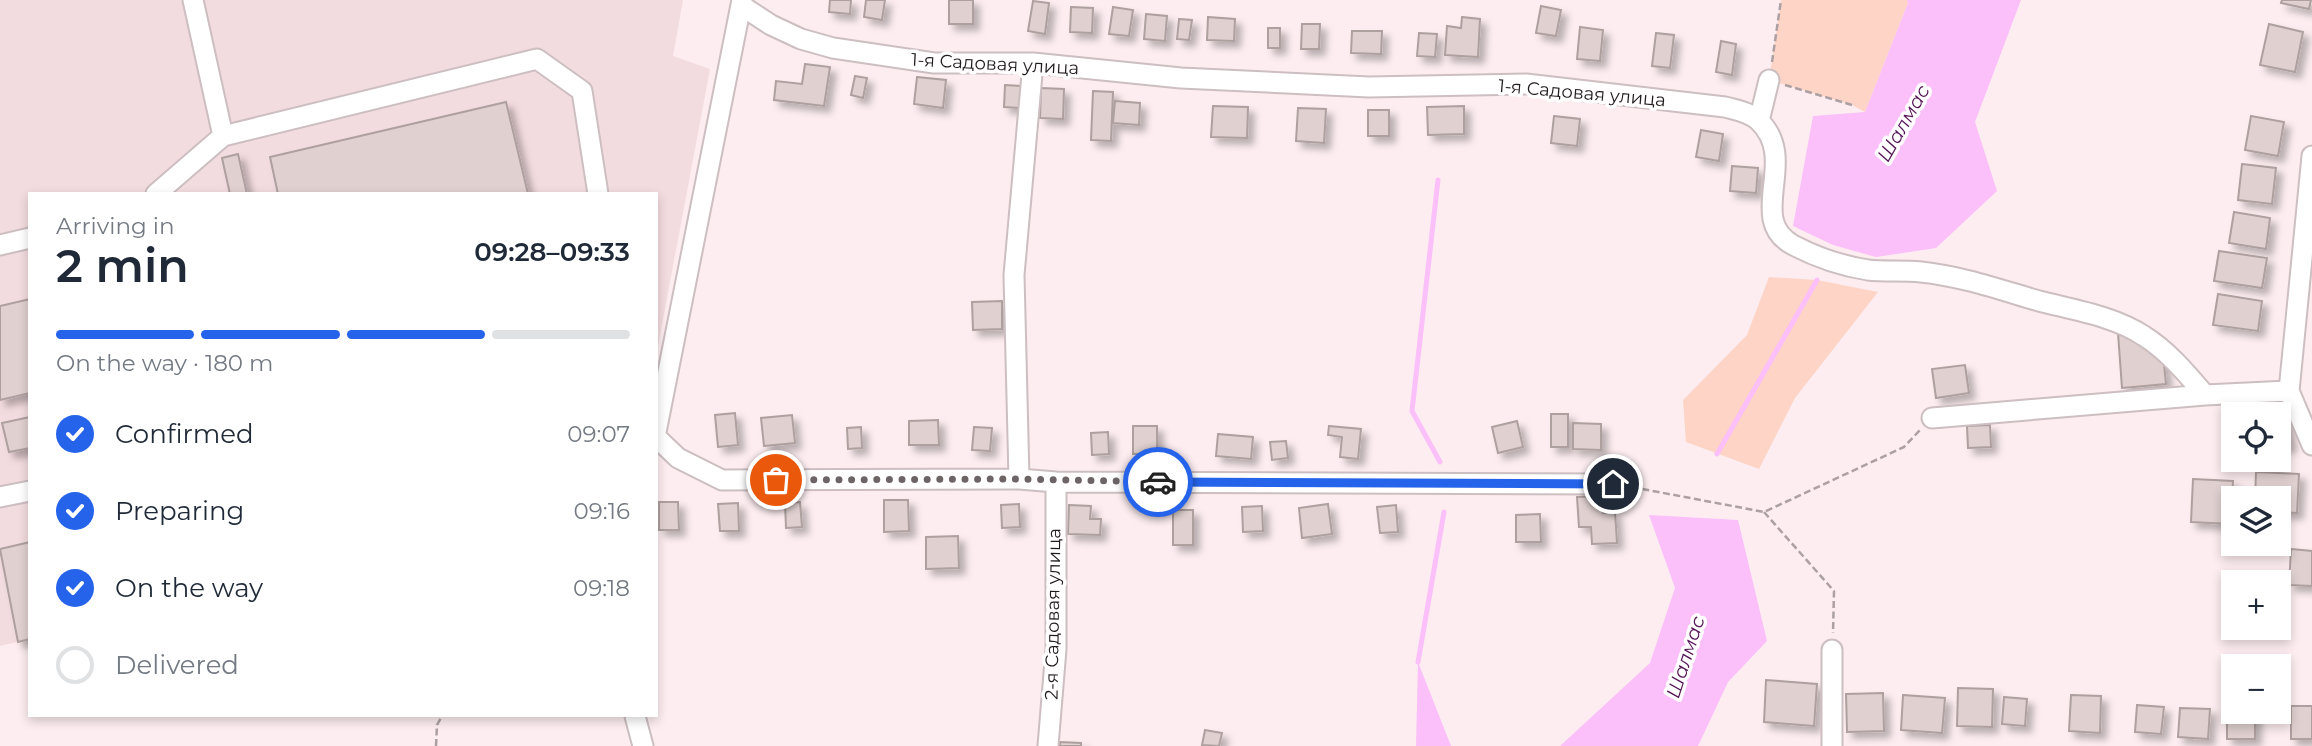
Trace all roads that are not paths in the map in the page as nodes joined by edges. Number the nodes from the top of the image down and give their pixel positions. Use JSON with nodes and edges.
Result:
{"nodes":[{"id":1,"x":193,"y":0,"type":"edge"},
{"id":2,"x":742,"y":3,"type":"edge"},
{"id":3,"x":1033,"y":63,"type":"junction"},
{"id":4,"x":1769,"y":80,"type":"road end"},
{"id":5,"x":1759,"y":121,"type":"junction"},
{"id":6,"x":223,"y":136,"type":"junction"},
{"id":7,"x":2312,"y":156,"type":"edge"},
{"id":8,"x":158,"y":192,"type":"edge"},
{"id":9,"x":598,"y":192,"type":"edge"},
{"id":10,"x":28,"y":239,"type":"edge"},
{"id":11,"x":0,"y":245,"type":"edge"},
{"id":12,"x":2289,"y":391,"type":"junction"},
{"id":13,"x":2205,"y":394,"type":"junction"},
{"id":14,"x":1932,"y":418,"type":"road end"},
{"id":15,"x":658,"y":425,"type":"edge"},
{"id":16,"x":658,"y":437,"type":"edge"},
{"id":17,"x":2312,"y":445,"type":"edge"},
{"id":18,"x":1019,"y":479,"type":"junction"},
{"id":19,"x":1056,"y":482,"type":"junction"},
{"id":20,"x":1613,"y":484,"type":"road end"},
{"id":21,"x":28,"y":491,"type":"edge"},
{"id":22,"x":0,"y":497,"type":"edge"},
{"id":23,"x":1832,"y":650,"type":"road end"},
{"id":24,"x":635,"y":717,"type":"edge"},
{"id":25,"x":643,"y":746,"type":"edge"},
{"id":26,"x":1048,"y":746,"type":"edge"},
{"id":27,"x":1832,"y":746,"type":"edge"}],
"edges":[{"from":1,"to":6,"type":"street"},
{"from":2,"to":3,"type":"street","name":"1-я Садовая улица"},
{"from":2,"to":15,"type":"street"},
{"from":3,"to":5,"type":"street","name":"1-я Садовая улица"},
{"from":3,"to":18,"type":"street"},
{"from":4,"to":5,"type":"street"},
{"from":5,"to":13,"type":"street"},
{"from":6,"to":8,"type":"street"},
{"from":6,"to":9,"type":"street"},
{"from":7,"to":12,"type":"street"},
{"from":10,"to":11,"type":"street"},
{"from":12,"to":13,"type":"street"},
{"from":12,"to":17,"type":"street"},
{"from":13,"to":14,"type":"street"},
{"from":16,"to":18,"type":"street"},
{"from":18,"to":19,"type":"street"},
{"from":19,"to":20,"type":"street"},
{"from":19,"to":26,"type":"street","name":"2-я Садовая улица"},
{"from":21,"to":22,"type":"street"},
{"from":23,"to":27,"type":"street"},
{"from":24,"to":25,"type":"street"}]}
